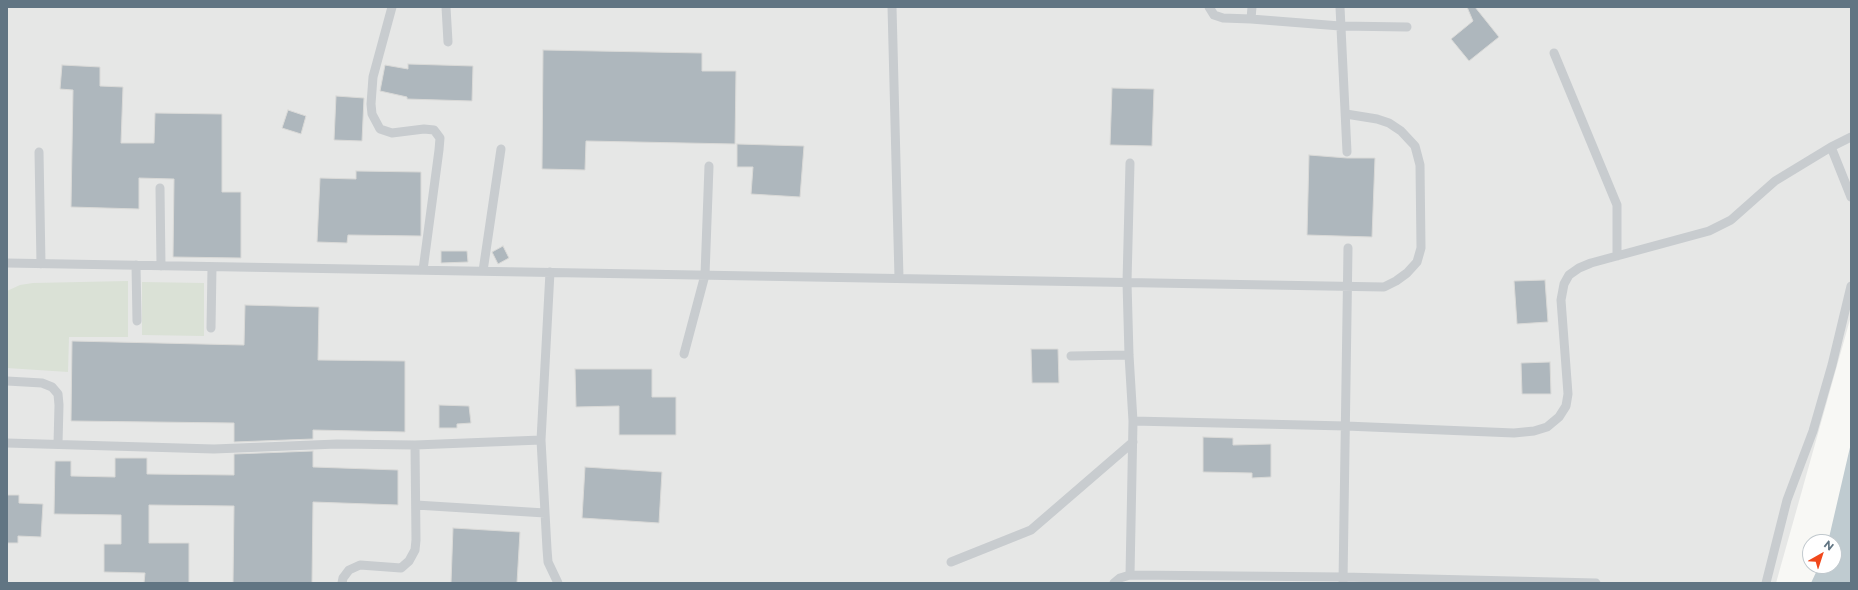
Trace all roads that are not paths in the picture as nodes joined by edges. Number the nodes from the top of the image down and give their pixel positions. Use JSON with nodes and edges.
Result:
{"nodes":[{"id":1,"x":392,"y":7,"type":"edge"},
{"id":2,"x":446,"y":7,"type":"edge"},
{"id":3,"x":892,"y":7,"type":"edge"},
{"id":4,"x":1209,"y":7,"type":"edge"},
{"id":5,"x":1252,"y":7,"type":"edge"},
{"id":6,"x":1340,"y":7,"type":"edge"},
{"id":7,"x":1251,"y":18,"type":"junction"},
{"id":8,"x":1340,"y":26,"type":"junction"},
{"id":9,"x":1408,"y":27,"type":"dead end"},
{"id":10,"x":448,"y":42,"type":"dead end"},
{"id":11,"x":1554,"y":54,"type":"dead end"},
{"id":12,"x":1346,"y":114,"type":"junction"},
{"id":13,"x":1851,"y":137,"type":"edge"},
{"id":14,"x":1831,"y":147,"type":"junction"},
{"id":15,"x":501,"y":149,"type":"dead end"},
{"id":16,"x":39,"y":152,"type":"dead end"},
{"id":17,"x":1347,"y":152,"type":"dead end"},
{"id":18,"x":1130,"y":163,"type":"dead end"},
{"id":19,"x":709,"y":166,"type":"dead end"},
{"id":20,"x":160,"y":188,"type":"dead end"},
{"id":21,"x":1851,"y":197,"type":"edge"},
{"id":22,"x":1348,"y":248,"type":"dead end"},
{"id":23,"x":1617,"y":256,"type":"junction"},
{"id":24,"x":7,"y":263,"type":"edge"},
{"id":25,"x":41,"y":264,"type":"junction"},
{"id":26,"x":136,"y":265,"type":"junction"},
{"id":27,"x":161,"y":266,"type":"junction"},
{"id":28,"x":212,"y":267,"type":"junction"},
{"id":29,"x":423,"y":270,"type":"junction"},
{"id":30,"x":484,"y":271,"type":"junction"},
{"id":31,"x":550,"y":272,"type":"junction"},
{"id":32,"x":705,"y":275,"type":"junction"},
{"id":33,"x":899,"y":278,"type":"junction"},
{"id":34,"x":1127,"y":282,"type":"junction"},
{"id":35,"x":1349,"y":286,"type":"junction"},
{"id":36,"x":1851,"y":286,"type":"edge"},
{"id":37,"x":137,"y":321,"type":"dead end"},
{"id":38,"x":211,"y":328,"type":"dead end"},
{"id":39,"x":684,"y":354,"type":"dead end"},
{"id":40,"x":1129,"y":355,"type":"junction"},
{"id":41,"x":1071,"y":356,"type":"dead end"},
{"id":42,"x":7,"y":381,"type":"edge"},
{"id":43,"x":1133,"y":420,"type":"junction"},
{"id":44,"x":1346,"y":426,"type":"junction"},
{"id":45,"x":541,"y":440,"type":"junction"},
{"id":46,"x":1133,"y":442,"type":"junction"},
{"id":47,"x":7,"y":443,"type":"edge"},
{"id":48,"x":58,"y":444,"type":"junction"},
{"id":49,"x":415,"y":445,"type":"junction"},
{"id":50,"x":416,"y":505,"type":"junction"},
{"id":51,"x":545,"y":513,"type":"junction"},
{"id":52,"x":951,"y":562,"type":"dead end"},
{"id":53,"x":1130,"y":575,"type":"junction"},
{"id":54,"x":1273,"y":580,"type":"edge"},
{"id":55,"x":1343,"y":580,"type":"edge"},
{"id":56,"x":1484,"y":582,"type":"edge"},
{"id":57,"x":342,"y":583,"type":"edge"},
{"id":58,"x":558,"y":583,"type":"edge"},
{"id":59,"x":1114,"y":583,"type":"edge"},
{"id":60,"x":1596,"y":583,"type":"edge"},
{"id":61,"x":1766,"y":583,"type":"edge"}],
"edges":[{"from":1,"to":29,"type":"lane"},
{"from":2,"to":10,"type":"lane"},
{"from":3,"to":33,"type":"lane"},
{"from":4,"to":7,"type":"lane"},
{"from":5,"to":7,"type":"lane"},
{"from":6,"to":8,"type":"lane"},
{"from":7,"to":8,"type":"lane"},
{"from":8,"to":9,"type":"lane"},
{"from":8,"to":12,"type":"lane"},
{"from":11,"to":23,"type":"lane"},
{"from":12,"to":17,"type":"lane"},
{"from":12,"to":35,"type":"lane"},
{"from":13,"to":14,"type":"lane"},
{"from":14,"to":21,"type":"lane"},
{"from":14,"to":23,"type":"lane"},
{"from":15,"to":30,"type":"lane"},
{"from":16,"to":25,"type":"lane"},
{"from":18,"to":34,"type":"lane"},
{"from":19,"to":32,"type":"lane"},
{"from":20,"to":27,"type":"lane"},
{"from":22,"to":35,"type":"lane"},
{"from":23,"to":44,"type":"lane"},
{"from":24,"to":25,"type":"lane"},
{"from":25,"to":26,"type":"lane"},
{"from":26,"to":27,"type":"lane"},
{"from":26,"to":37,"type":"lane"},
{"from":27,"to":28,"type":"lane"},
{"from":28,"to":29,"type":"lane"},
{"from":28,"to":38,"type":"lane"},
{"from":29,"to":30,"type":"lane"},
{"from":30,"to":31,"type":"lane"},
{"from":31,"to":32,"type":"lane"},
{"from":31,"to":45,"type":"lane"},
{"from":32,"to":33,"type":"lane"},
{"from":32,"to":39,"type":"lane"},
{"from":33,"to":34,"type":"lane"},
{"from":34,"to":35,"type":"lane"},
{"from":34,"to":40,"type":"lane"},
{"from":35,"to":44,"type":"lane"},
{"from":36,"to":61,"type":"lane"},
{"from":40,"to":41,"type":"lane"},
{"from":40,"to":43,"type":"lane"},
{"from":42,"to":48,"type":"lane"},
{"from":43,"to":44,"type":"lane"},
{"from":43,"to":46,"type":"lane"},
{"from":44,"to":55,"type":"lane"},
{"from":45,"to":49,"type":"lane"},
{"from":45,"to":51,"type":"lane"},
{"from":46,"to":52,"type":"lane"},
{"from":46,"to":53,"type":"lane"},
{"from":47,"to":48,"type":"lane"},
{"from":48,"to":49,"type":"lane"},
{"from":49,"to":50,"type":"lane"},
{"from":50,"to":51,"type":"lane"},
{"from":50,"to":57,"type":"lane"},
{"from":51,"to":58,"type":"lane"},
{"from":53,"to":54,"type":"lane"},
{"from":53,"to":59,"type":"lane"},
{"from":54,"to":55,"type":"lane"},
{"from":55,"to":56,"type":"lane"},
{"from":56,"to":60,"type":"lane"}]}
